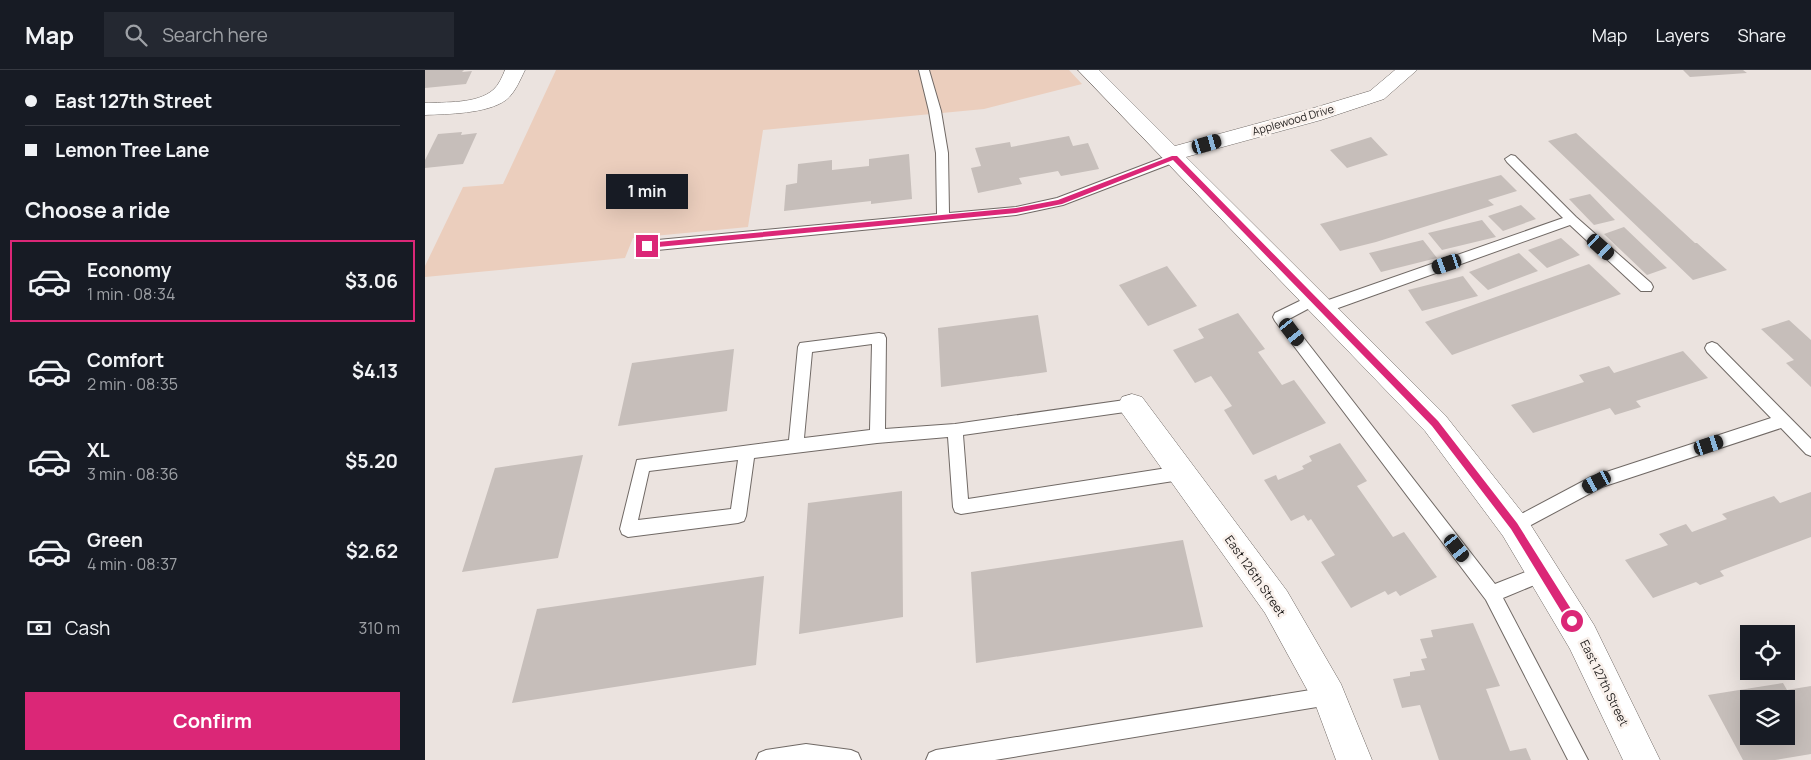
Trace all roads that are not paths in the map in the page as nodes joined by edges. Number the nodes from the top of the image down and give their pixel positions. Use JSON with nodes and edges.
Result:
{"nodes":[{"id":1,"x":515,"y":70,"type":"edge"},
{"id":2,"x":923,"y":70,"type":"edge"},
{"id":3,"x":1088,"y":70,"type":"edge"},
{"id":4,"x":1407,"y":70,"type":"edge"},
{"id":5,"x":425,"y":109,"type":"edge"},
{"id":6,"x":1173,"y":156,"type":"junction"},
{"id":7,"x":1511,"y":158,"type":"dead end"},
{"id":8,"x":943,"y":218,"type":"junction"},
{"id":9,"x":1572,"y":220,"type":"junction"},
{"id":10,"x":647,"y":246,"type":"dead end"},
{"id":11,"x":1646,"y":287,"type":"dead end"},
{"id":12,"x":1318,"y":303,"type":"junction"},
{"id":13,"x":1712,"y":348,"type":"dead end"},
{"id":14,"x":1132,"y":405,"type":"joint"},
{"id":15,"x":1783,"y":421,"type":"junction"},
{"id":16,"x":955,"y":430,"type":"junction"},
{"id":17,"x":877,"y":436,"type":"junction"},
{"id":18,"x":796,"y":446,"type":"junction"},
{"id":19,"x":1811,"y":448,"type":"edge"},
{"id":20,"x":747,"y":453,"type":"junction"},
{"id":21,"x":1180,"y":473,"type":"junction"},
{"id":22,"x":1514,"y":526,"type":"junction"},
{"id":23,"x":1543,"y":573,"type":"junction"},
{"id":24,"x":1492,"y":594,"type":"junction"},
{"id":25,"x":1329,"y":696,"type":"junction"},
{"id":26,"x":806,"y":757,"type":"edge"},
{"id":27,"x":766,"y":760,"type":"edge"},
{"id":28,"x":851,"y":760,"type":"edge"},
{"id":29,"x":936,"y":760,"type":"edge"},
{"id":30,"x":1354,"y":760,"type":"edge"},
{"id":31,"x":1578,"y":760,"type":"edge"},
{"id":32,"x":1642,"y":760,"type":"edge"}],
"edges":[{"from":1,"to":5,"type":"street"},
{"from":2,"to":8,"type":"lane"},
{"from":3,"to":6,"type":"street","name":"East 127th Street"},
{"from":4,"to":6,"type":"street","name":"Applewood Drive"},
{"from":6,"to":8,"type":"lane"},
{"from":6,"to":12,"type":"street","name":"East 127th Street"},
{"from":7,"to":9,"type":"lane"},
{"from":8,"to":10,"type":"lane"},
{"from":9,"to":11,"type":"lane"},
{"from":9,"to":12,"type":"lane"},
{"from":12,"to":22,"type":"street","name":"East 127th Street"},
{"from":12,"to":24,"type":"lane"},
{"from":13,"to":15,"type":"lane"},
{"from":14,"to":16,"type":"lane"},
{"from":14,"to":21,"type":"street","name":"East 126th Street"},
{"from":15,"to":19,"type":"lane"},
{"from":15,"to":22,"type":"lane"},
{"from":16,"to":17,"type":"lane"},
{"from":16,"to":21,"type":"lane"},
{"from":17,"to":18,"type":"lane"},
{"from":17,"to":18,"type":"lane"},
{"from":18,"to":20,"type":"lane"},
{"from":20,"to":20,"type":"lane"},
{"from":21,"to":25,"type":"street","name":"East 126th Street"},
{"from":22,"to":23,"type":"street","name":"East 127th Street"},
{"from":23,"to":24,"type":"lane"},
{"from":23,"to":32,"type":"street","name":"East 127th Street"},
{"from":24,"to":31,"type":"lane"},
{"from":25,"to":29,"type":"lane"},
{"from":25,"to":30,"type":"street","name":"East 126th Street"},
{"from":26,"to":27,"type":"lane"},
{"from":26,"to":28,"type":"lane"}]}
